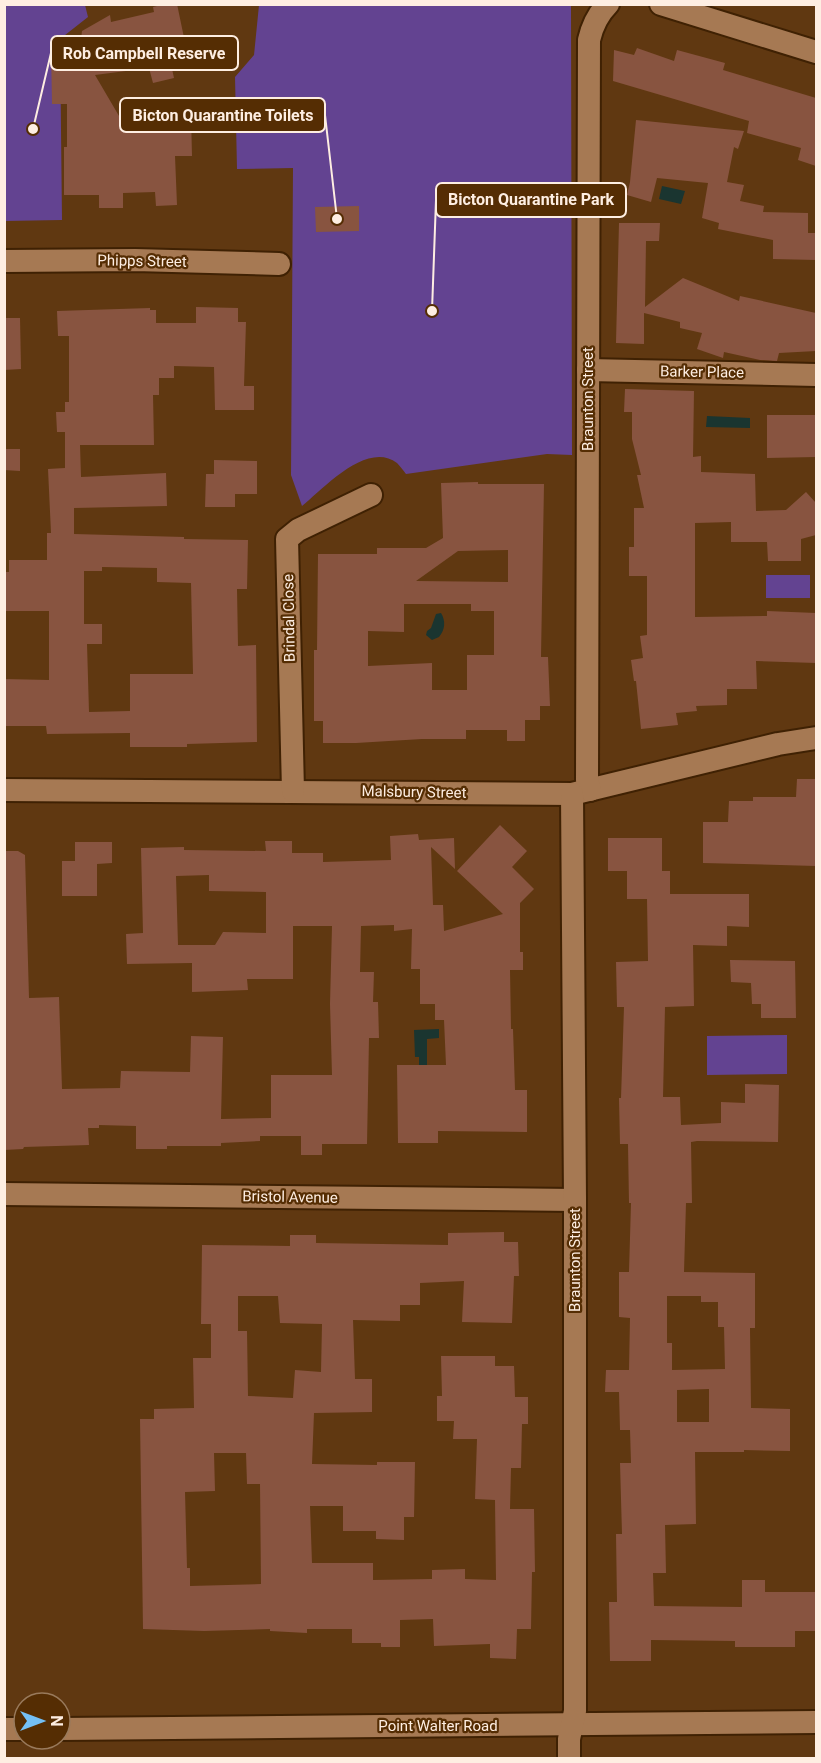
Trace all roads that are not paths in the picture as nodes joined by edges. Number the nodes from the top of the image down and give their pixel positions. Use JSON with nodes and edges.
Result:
{"nodes":[{"id":1,"x":661,"y":4,"type":"edge"},
{"id":2,"x":605,"y":7,"type":"edge"},
{"id":3,"x":816,"y":52,"type":"edge"},
{"id":4,"x":4,"y":261,"type":"edge"},
{"id":5,"x":279,"y":264,"type":"dead end"},
{"id":6,"x":588,"y":370,"type":"junction"},
{"id":7,"x":816,"y":375,"type":"edge"},
{"id":8,"x":371,"y":495,"type":"dead end"},
{"id":9,"x":816,"y":738,"type":"edge"},
{"id":10,"x":4,"y":790,"type":"edge"},
{"id":11,"x":293,"y":791,"type":"junction"},
{"id":12,"x":581,"y":792,"type":"junction"},
{"id":13,"x":4,"y":1194,"type":"edge"},
{"id":14,"x":575,"y":1200,"type":"junction"},
{"id":15,"x":816,"y":1722,"type":"edge"},
{"id":16,"x":572,"y":1725,"type":"junction"},
{"id":17,"x":72,"y":1729,"type":"edge"},
{"id":18,"x":569,"y":1758,"type":"edge"}],
"edges":[{"from":1,"to":3,"type":"street"},
{"from":2,"to":6,"type":"street","name":"Braunton Street"},
{"from":4,"to":5,"type":"street","name":"Phipps Street"},
{"from":6,"to":7,"type":"street","name":"Barker Place"},
{"from":6,"to":12,"type":"street","name":"Braunton Street"},
{"from":8,"to":11,"type":"street","name":"Brindal Close"},
{"from":9,"to":12,"type":"street","name":"Malsbury Street"},
{"from":10,"to":11,"type":"street","name":"Malsbury Street"},
{"from":11,"to":12,"type":"street","name":"Malsbury Street"},
{"from":12,"to":14,"type":"street","name":"Braunton Street"},
{"from":13,"to":14,"type":"street","name":"Bristol Avenue"},
{"from":14,"to":16,"type":"street","name":"Braunton Street"},
{"from":15,"to":16,"type":"street","name":"Point Walter Road"},
{"from":16,"to":17,"type":"street","name":"Point Walter Road"},
{"from":16,"to":18,"type":"street","name":"Braunton Street"}]}
